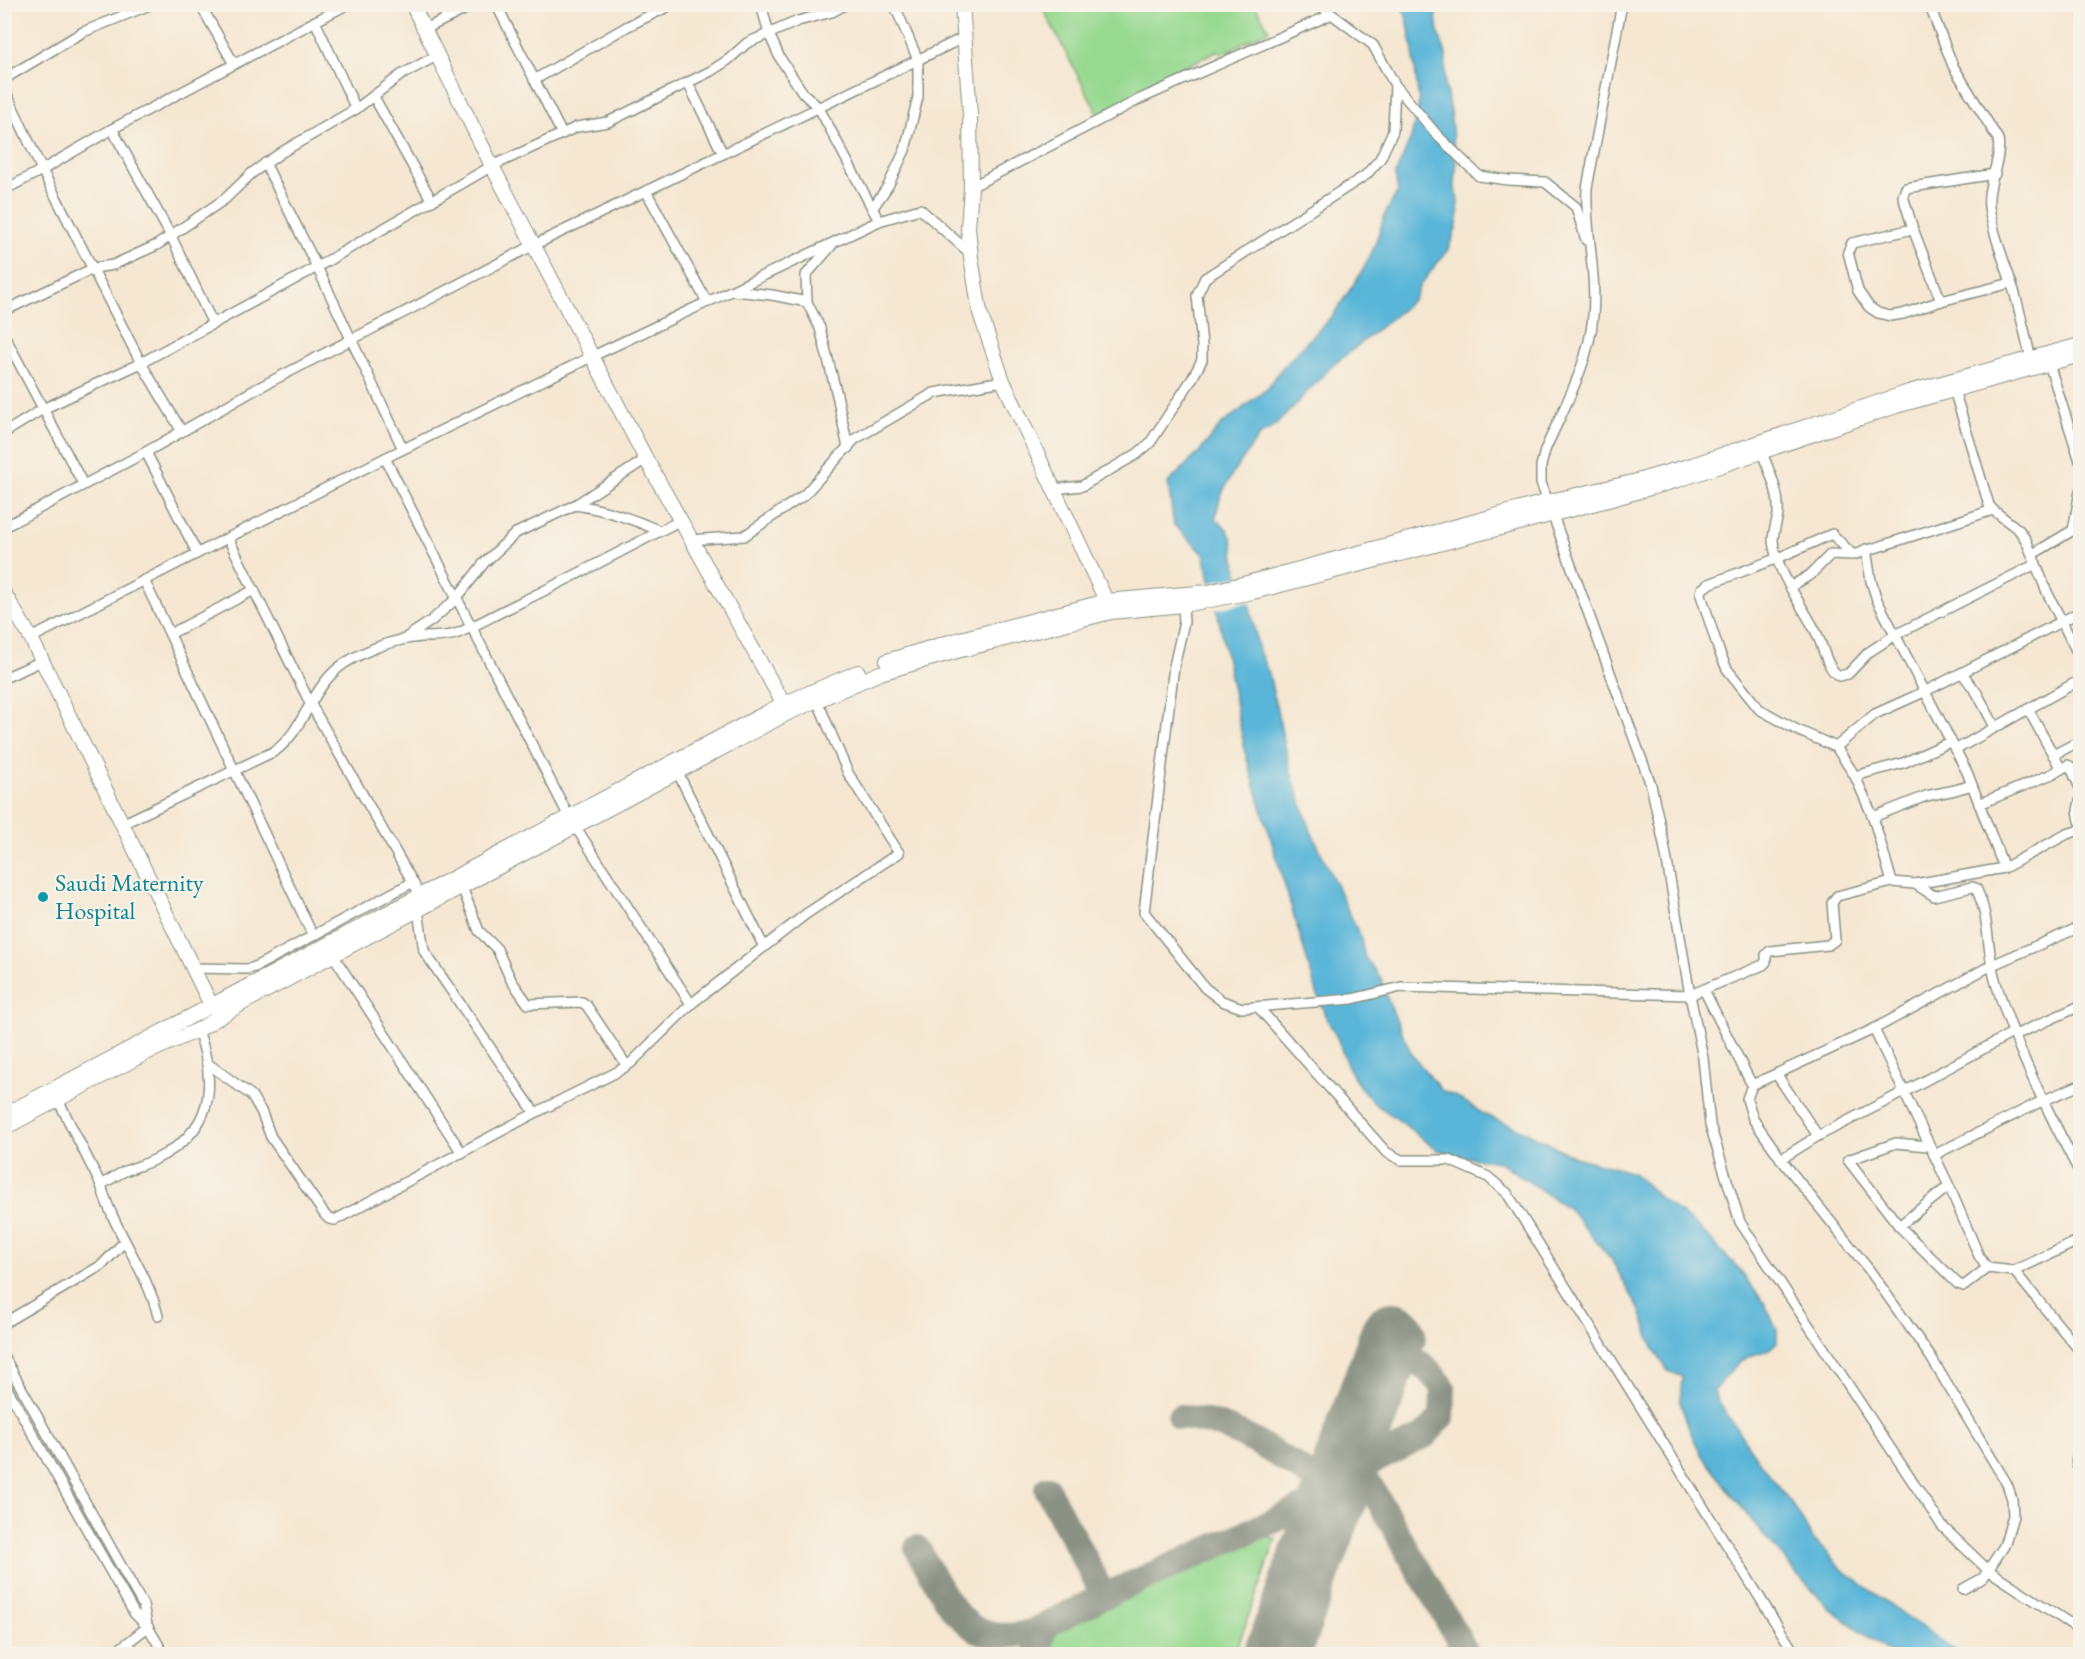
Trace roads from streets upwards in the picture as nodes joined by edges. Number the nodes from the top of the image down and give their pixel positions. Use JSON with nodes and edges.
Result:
{"nodes":[{"id":1,"x":152,"y":4,"type":"edge"},
{"id":2,"x":200,"y":4,"type":"edge"},
{"id":3,"x":348,"y":4,"type":"edge"},
{"id":4,"x":412,"y":4,"type":"edge"},
{"id":5,"x":476,"y":4,"type":"edge"},
{"id":6,"x":496,"y":4,"type":"edge"},
{"id":7,"x":673,"y":4,"type":"edge"},
{"id":8,"x":761,"y":4,"type":"edge"},
{"id":9,"x":846,"y":4,"type":"edge"},
{"id":10,"x":894,"y":4,"type":"edge"},
{"id":11,"x":962,"y":4,"type":"edge"},
{"id":12,"x":1318,"y":4,"type":"edge"},
{"id":13,"x":1622,"y":4,"type":"edge"},
{"id":14,"x":1929,"y":4,"type":"edge"},
{"id":15,"x":1330,"y":15,"type":"junction"},
{"id":16,"x":315,"y":21,"type":"junction"},
{"id":17,"x":425,"y":29,"type":"junction"},
{"id":18,"x":769,"y":34,"type":"junction"},
{"id":19,"x":964,"y":37,"type":"junction"},
{"id":20,"x":438,"y":55,"type":"junction"},
{"id":21,"x":918,"y":60,"type":"junction"},
{"id":22,"x":234,"y":64,"type":"junction"},
{"id":23,"x":4,"y":79,"type":"edge"},
{"id":24,"x":534,"y":80,"type":"junction"},
{"id":25,"x":688,"y":83,"type":"junction"},
{"id":26,"x":1395,"y":85,"type":"junction"},
{"id":27,"x":4,"y":88,"type":"edge"},
{"id":28,"x":374,"y":97,"type":"junction"},
{"id":29,"x":819,"y":108,"type":"junction"},
{"id":30,"x":356,"y":109,"type":"junction"},
{"id":31,"x":112,"y":129,"type":"junction"},
{"id":32,"x":562,"y":134,"type":"junction"},
{"id":33,"x":723,"y":154,"type":"junction"},
{"id":34,"x":265,"y":163,"type":"junction"},
{"id":35,"x":492,"y":166,"type":"junction"},
{"id":36,"x":42,"y":170,"type":"junction"},
{"id":37,"x":1995,"y":174,"type":"junction"},
{"id":38,"x":971,"y":186,"type":"junction"},
{"id":39,"x":4,"y":190,"type":"edge"},
{"id":40,"x":646,"y":191,"type":"junction"},
{"id":41,"x":432,"y":201,"type":"junction"},
{"id":42,"x":872,"y":209,"type":"junction"},
{"id":43,"x":879,"y":221,"type":"junction"},
{"id":44,"x":1913,"y":229,"type":"junction"},
{"id":45,"x":171,"y":236,"type":"junction"},
{"id":46,"x":834,"y":243,"type":"junction"},
{"id":47,"x":534,"y":245,"type":"junction"},
{"id":48,"x":970,"y":253,"type":"junction"},
{"id":49,"x":317,"y":267,"type":"junction"},
{"id":50,"x":94,"y":268,"type":"junction"},
{"id":51,"x":1594,"y":268,"type":"junction"},
{"id":52,"x":2011,"y":283,"type":"junction"},
{"id":53,"x":731,"y":291,"type":"junction"},
{"id":54,"x":1941,"y":301,"type":"junction"},
{"id":55,"x":807,"y":302,"type":"junction"},
{"id":56,"x":707,"y":303,"type":"junction"},
{"id":57,"x":4,"y":311,"type":"edge"},
{"id":58,"x":213,"y":324,"type":"junction"},
{"id":59,"x":4,"y":335,"type":"edge"},
{"id":60,"x":352,"y":341,"type":"junction"},
{"id":61,"x":2080,"y":345,"type":"edge"},
{"id":62,"x":2080,"y":355,"type":"edge"},
{"id":63,"x":593,"y":356,"type":"junction"},
{"id":64,"x":141,"y":363,"type":"junction"},
{"id":65,"x":2032,"y":363,"type":"junction"},
{"id":66,"x":2049,"y":364,"type":"junction"},
{"id":67,"x":1003,"y":381,"type":"junction"},
{"id":68,"x":1954,"y":390,"type":"junction"},
{"id":69,"x":43,"y":409,"type":"junction"},
{"id":70,"x":181,"y":430,"type":"junction"},
{"id":71,"x":4,"y":433,"type":"edge"},
{"id":72,"x":2078,"y":444,"type":"edge"},
{"id":73,"x":848,"y":448,"type":"junction"},
{"id":74,"x":403,"y":449,"type":"junction"},
{"id":75,"x":146,"y":452,"type":"junction"},
{"id":76,"x":1762,"y":452,"type":"junction"},
{"id":77,"x":385,"y":458,"type":"junction"},
{"id":78,"x":646,"y":459,"type":"junction"},
{"id":79,"x":2080,"y":461,"type":"edge"},
{"id":80,"x":83,"y":484,"type":"junction"},
{"id":81,"x":1053,"y":489,"type":"junction"},
{"id":82,"x":2080,"y":491,"type":"edge"},
{"id":83,"x":575,"y":505,"type":"junction"},
{"id":84,"x":1549,"y":508,"type":"junction"},
{"id":85,"x":1993,"y":510,"type":"junction"},
{"id":86,"x":681,"y":520,"type":"junction"},
{"id":87,"x":4,"y":527,"type":"edge"},
{"id":88,"x":2077,"y":528,"type":"edge"},
{"id":89,"x":660,"y":531,"type":"junction"},
{"id":90,"x":228,"y":538,"type":"junction"},
{"id":91,"x":691,"y":540,"type":"junction"},
{"id":92,"x":1866,"y":549,"type":"junction"},
{"id":93,"x":197,"y":553,"type":"junction"},
{"id":94,"x":2033,"y":554,"type":"junction"},
{"id":95,"x":1853,"y":555,"type":"junction"},
{"id":96,"x":1778,"y":558,"type":"junction"},
{"id":97,"x":2036,"y":564,"type":"junction"},
{"id":98,"x":144,"y":580,"type":"junction"},
{"id":99,"x":1790,"y":587,"type":"junction"},
{"id":100,"x":254,"y":590,"type":"junction"},
{"id":101,"x":4,"y":593,"type":"edge"},
{"id":102,"x":1209,"y":596,"type":"junction"},
{"id":103,"x":456,"y":599,"type":"junction"},
{"id":104,"x":1183,"y":605,"type":"junction"},
{"id":105,"x":1109,"y":607,"type":"junction"},
{"id":106,"x":2080,"y":612,"type":"edge"},
{"id":107,"x":2062,"y":621,"type":"junction"},
{"id":108,"x":471,"y":626,"type":"junction"},
{"id":109,"x":170,"y":634,"type":"junction"},
{"id":110,"x":1895,"y":635,"type":"junction"},
{"id":111,"x":31,"y":638,"type":"junction"},
{"id":112,"x":402,"y":640,"type":"junction"},
{"id":113,"x":2080,"y":658,"type":"edge"},
{"id":114,"x":42,"y":661,"type":"junction"},
{"id":115,"x":1962,"y":673,"type":"junction"},
{"id":116,"x":4,"y":678,"type":"edge"},
{"id":117,"x":2080,"y":680,"type":"edge"},
{"id":118,"x":1924,"y":692,"type":"junction"},
{"id":119,"x":818,"y":700,"type":"junction"},
{"id":120,"x":310,"y":703,"type":"junction"},
{"id":121,"x":786,"y":708,"type":"junction"},
{"id":122,"x":2028,"y":709,"type":"junction"},
{"id":123,"x":1995,"y":728,"type":"junction"},
{"id":124,"x":2080,"y":741,"type":"edge"},
{"id":125,"x":1952,"y":746,"type":"junction"},
{"id":126,"x":1836,"y":747,"type":"junction"},
{"id":127,"x":2053,"y":755,"type":"junction"},
{"id":128,"x":2061,"y":769,"type":"junction"},
{"id":129,"x":234,"y":771,"type":"junction"},
{"id":130,"x":678,"y":771,"type":"junction"},
{"id":131,"x":1855,"y":776,"type":"junction"},
{"id":132,"x":1972,"y":785,"type":"junction"},
{"id":133,"x":2080,"y":788,"type":"edge"},
{"id":134,"x":2080,"y":801,"type":"edge"},
{"id":135,"x":1979,"y":804,"type":"junction"},
{"id":136,"x":1873,"y":817,"type":"junction"},
{"id":137,"x":2080,"y":820,"type":"edge"},
{"id":138,"x":571,"y":822,"type":"junction"},
{"id":139,"x":122,"y":824,"type":"junction"},
{"id":140,"x":2080,"y":830,"type":"edge"},
{"id":141,"x":2004,"y":868,"type":"junction"},
{"id":142,"x":413,"y":882,"type":"junction"},
{"id":143,"x":1892,"y":882,"type":"junction"},
{"id":144,"x":1915,"y":884,"type":"junction"},
{"id":145,"x":462,"y":887,"type":"junction"},
{"id":146,"x":422,"y":904,"type":"junction"},
{"id":147,"x":360,"y":912,"type":"junction"},
{"id":148,"x":368,"y":924,"type":"junction"},
{"id":149,"x":2080,"y":927,"type":"edge"},
{"id":150,"x":313,"y":936,"type":"junction"},
{"id":151,"x":293,"y":947,"type":"junction"},
{"id":152,"x":765,"y":947,"type":"junction"},
{"id":153,"x":331,"y":951,"type":"junction"},
{"id":154,"x":301,"y":960,"type":"junction"},
{"id":155,"x":1992,"y":965,"type":"junction"},
{"id":156,"x":192,"y":968,"type":"junction"},
{"id":157,"x":1704,"y":990,"type":"junction"},
{"id":158,"x":1690,"y":995,"type":"junction"},
{"id":159,"x":691,"y":1004,"type":"junction"},
{"id":160,"x":2080,"y":1006,"type":"edge"},
{"id":161,"x":212,"y":1007,"type":"junction"},
{"id":162,"x":1257,"y":1007,"type":"junction"},
{"id":163,"x":1874,"y":1029,"type":"junction"},
{"id":164,"x":198,"y":1030,"type":"junction"},
{"id":165,"x":2014,"y":1034,"type":"junction"},
{"id":166,"x":143,"y":1048,"type":"junction"},
{"id":167,"x":207,"y":1063,"type":"junction"},
{"id":168,"x":627,"y":1066,"type":"junction"},
{"id":169,"x":1777,"y":1075,"type":"junction"},
{"id":170,"x":1752,"y":1085,"type":"junction"},
{"id":171,"x":2080,"y":1085,"type":"edge"},
{"id":172,"x":1904,"y":1092,"type":"junction"},
{"id":173,"x":58,"y":1100,"type":"junction"},
{"id":174,"x":2042,"y":1101,"type":"junction"},
{"id":175,"x":535,"y":1113,"type":"junction"},
{"id":176,"x":4,"y":1115,"type":"edge"},
{"id":177,"x":4,"y":1128,"type":"edge"},
{"id":178,"x":1818,"y":1136,"type":"junction"},
{"id":179,"x":1928,"y":1146,"type":"junction"},
{"id":180,"x":462,"y":1153,"type":"junction"},
{"id":181,"x":1934,"y":1155,"type":"junction"},
{"id":182,"x":1780,"y":1160,"type":"junction"},
{"id":183,"x":2080,"y":1173,"type":"edge"},
{"id":184,"x":101,"y":1185,"type":"junction"},
{"id":185,"x":1949,"y":1185,"type":"junction"},
{"id":186,"x":1899,"y":1226,"type":"junction"},
{"id":187,"x":2080,"y":1240,"type":"edge"},
{"id":188,"x":124,"y":1242,"type":"junction"},
{"id":189,"x":1987,"y":1268,"type":"junction"},
{"id":190,"x":2014,"y":1271,"type":"junction"},
{"id":191,"x":158,"y":1316,"type":"dead end"},
{"id":192,"x":4,"y":1323,"type":"edge"},
{"id":193,"x":2079,"y":1345,"type":"edge"},
{"id":194,"x":4,"y":1357,"type":"edge"},
{"id":195,"x":4,"y":1383,"type":"edge"},
{"id":196,"x":2080,"y":1452,"type":"edge"},
{"id":197,"x":2080,"y":1471,"type":"edge"},
{"id":198,"x":1988,"y":1570,"type":"junction"},
{"id":199,"x":1963,"y":1589,"type":"dead end"},
{"id":200,"x":148,"y":1628,"type":"junction"},
{"id":201,"x":2080,"y":1630,"type":"edge"},
{"id":202,"x":129,"y":1644,"type":"junction"},
{"id":203,"x":112,"y":1654,"type":"edge"},
{"id":204,"x":135,"y":1654,"type":"edge"},
{"id":205,"x":164,"y":1654,"type":"edge"},
{"id":206,"x":1794,"y":1654,"type":"edge"}],
"edges":[{"from":1,"to":23,"type":"street"},
{"from":2,"to":22,"type":"street"},
{"from":3,"to":16,"type":"street"},
{"from":4,"to":17,"type":"street"},
{"from":5,"to":17,"type":"street"},
{"from":6,"to":24,"type":"street"},
{"from":7,"to":24,"type":"street"},
{"from":8,"to":18,"type":"street"},
{"from":9,"to":18,"type":"street"},
{"from":10,"to":21,"type":"street"},
{"from":11,"to":19,"type":"street"},
{"from":12,"to":15,"type":"street"},
{"from":13,"to":51,"type":"street"},
{"from":14,"to":37,"type":"street"},
{"from":15,"to":26,"type":"street"},
{"from":15,"to":38,"type":"street"},
{"from":16,"to":22,"type":"street"},
{"from":16,"to":30,"type":"street"},
{"from":17,"to":20,"type":"street"},
{"from":18,"to":25,"type":"street"},
{"from":18,"to":29,"type":"street"},
{"from":19,"to":21,"type":"street"},
{"from":19,"to":38,"type":"street"},
{"from":20,"to":28,"type":"street"},
{"from":20,"to":35,"type":"street"},
{"from":21,"to":29,"type":"street"},
{"from":21,"to":42,"type":"street"},
{"from":22,"to":31,"type":"street"},
{"from":24,"to":32,"type":"street"},
{"from":25,"to":32,"type":"street"},
{"from":25,"to":33,"type":"street"},
{"from":26,"to":51,"type":"street"},
{"from":26,"to":81,"type":"street"},
{"from":27,"to":36,"type":"street"},
{"from":28,"to":30,"type":"street"},
{"from":28,"to":41,"type":"street"},
{"from":29,"to":33,"type":"street"},
{"from":29,"to":42,"type":"street"},
{"from":30,"to":34,"type":"street"},
{"from":31,"to":36,"type":"street"},
{"from":31,"to":45,"type":"street"},
{"from":32,"to":35,"type":"street"},
{"from":33,"to":40,"type":"street"},
{"from":34,"to":45,"type":"street"},
{"from":34,"to":49,"type":"street"},
{"from":35,"to":41,"type":"street"},
{"from":35,"to":47,"type":"street"},
{"from":36,"to":39,"type":"street"},
{"from":36,"to":50,"type":"street"},
{"from":37,"to":44,"type":"street"},
{"from":37,"to":52,"type":"street"},
{"from":38,"to":48,"type":"street"},
{"from":40,"to":47,"type":"street"},
{"from":40,"to":56,"type":"street"},
{"from":41,"to":49,"type":"street"},
{"from":42,"to":43,"type":"street"},
{"from":43,"to":46,"type":"street"},
{"from":43,"to":48,"type":"street"},
{"from":44,"to":54,"type":"street"},
{"from":44,"to":54,"type":"street"},
{"from":45,"to":50,"type":"street"},
{"from":45,"to":58,"type":"street"},
{"from":46,"to":53,"type":"street"},
{"from":46,"to":55,"type":"street"},
{"from":47,"to":60,"type":"street"},
{"from":47,"to":63,"type":"street"},
{"from":48,"to":67,"type":"street"},
{"from":49,"to":58,"type":"street"},
{"from":49,"to":60,"type":"street"},
{"from":50,"to":57,"type":"street"},
{"from":50,"to":64,"type":"street"},
{"from":51,"to":84,"type":"street"},
{"from":52,"to":54,"type":"street"},
{"from":52,"to":65,"type":"street"},
{"from":53,"to":55,"type":"street"},
{"from":53,"to":56,"type":"street"},
{"from":55,"to":73,"type":"street"},
{"from":56,"to":63,"type":"street"},
{"from":58,"to":64,"type":"street"},
{"from":59,"to":69,"type":"street"},
{"from":60,"to":70,"type":"street"},
{"from":60,"to":74,"type":"street"},
{"from":61,"to":65,"type":"street"},
{"from":62,"to":66,"type":"street"},
{"from":63,"to":74,"type":"street"},
{"from":63,"to":78,"type":"street"},
{"from":64,"to":69,"type":"street"},
{"from":64,"to":70,"type":"street"},
{"from":65,"to":66,"type":"street"},
{"from":65,"to":68,"type":"street"},
{"from":65,"to":84,"type":"street"},
{"from":66,"to":72,"type":"street"},
{"from":67,"to":73,"type":"street"},
{"from":67,"to":81,"type":"street"},
{"from":68,"to":76,"type":"street"},
{"from":68,"to":85,"type":"street"},
{"from":69,"to":71,"type":"street"},
{"from":69,"to":80,"type":"street"},
{"from":70,"to":75,"type":"street"},
{"from":72,"to":79,"type":"street"},
{"from":73,"to":91,"type":"street"},
{"from":74,"to":77,"type":"street"},
{"from":75,"to":80,"type":"street"},
{"from":75,"to":93,"type":"street"},
{"from":76,"to":84,"type":"street"},
{"from":76,"to":96,"type":"street"},
{"from":77,"to":90,"type":"street"},
{"from":77,"to":103,"type":"street"},
{"from":78,"to":83,"type":"street"},
{"from":78,"to":86,"type":"street"},
{"from":80,"to":87,"type":"street"},
{"from":81,"to":105,"type":"street"},
{"from":82,"to":88,"type":"street"},
{"from":83,"to":89,"type":"street"},
{"from":83,"to":103,"type":"street"},
{"from":84,"to":102,"type":"street"},
{"from":84,"to":158,"type":"street"},
{"from":85,"to":92,"type":"street"},
{"from":85,"to":94,"type":"street"},
{"from":86,"to":89,"type":"street"},
{"from":86,"to":91,"type":"street"},
{"from":88,"to":94,"type":"street"},
{"from":89,"to":108,"type":"street"},
{"from":90,"to":93,"type":"street"},
{"from":90,"to":100,"type":"street"},
{"from":91,"to":121,"type":"street"},
{"from":92,"to":95,"type":"street"},
{"from":92,"to":110,"type":"street"},
{"from":93,"to":98,"type":"street"},
{"from":94,"to":97,"type":"street"},
{"from":95,"to":96,"type":"street"},
{"from":95,"to":99,"type":"street"},
{"from":96,"to":99,"type":"street"},
{"from":96,"to":126,"type":"street"},
{"from":97,"to":107,"type":"street"},
{"from":97,"to":110,"type":"street"},
{"from":98,"to":109,"type":"street"},
{"from":98,"to":111,"type":"street"},
{"from":99,"to":110,"type":"street"},
{"from":100,"to":109,"type":"street"},
{"from":100,"to":120,"type":"street"},
{"from":101,"to":111,"type":"street"},
{"from":102,"to":104,"type":"street"},
{"from":102,"to":105,"type":"street"},
{"from":103,"to":108,"type":"street"},
{"from":103,"to":112,"type":"street"},
{"from":104,"to":105,"type":"street"},
{"from":104,"to":162,"type":"street"},
{"from":105,"to":119,"type":"street"},
{"from":105,"to":121,"type":"street"},
{"from":106,"to":107,"type":"street"},
{"from":107,"to":113,"type":"street"},
{"from":107,"to":115,"type":"street"},
{"from":108,"to":112,"type":"street"},
{"from":108,"to":138,"type":"street"},
{"from":109,"to":129,"type":"street"},
{"from":110,"to":118,"type":"street"},
{"from":111,"to":114,"type":"street"},
{"from":112,"to":120,"type":"street"},
{"from":114,"to":116,"type":"street"},
{"from":114,"to":139,"type":"street"},
{"from":115,"to":118,"type":"street"},
{"from":115,"to":123,"type":"street"},
{"from":117,"to":122,"type":"street"},
{"from":118,"to":125,"type":"street"},
{"from":118,"to":126,"type":"street"},
{"from":119,"to":121,"type":"street"},
{"from":119,"to":152,"type":"street"},
{"from":120,"to":129,"type":"street"},
{"from":120,"to":142,"type":"street"},
{"from":121,"to":130,"type":"street"},
{"from":121,"to":138,"type":"street"},
{"from":122,"to":123,"type":"street"},
{"from":122,"to":127,"type":"street"},
{"from":123,"to":125,"type":"street"},
{"from":124,"to":127,"type":"street"},
{"from":125,"to":131,"type":"street"},
{"from":125,"to":132,"type":"street"},
{"from":126,"to":131,"type":"street"},
{"from":127,"to":128,"type":"street"},
{"from":128,"to":133,"type":"street"},
{"from":128,"to":135,"type":"street"},
{"from":129,"to":139,"type":"street"},
{"from":129,"to":150,"type":"street"},
{"from":130,"to":138,"type":"street"},
{"from":130,"to":152,"type":"street"},
{"from":131,"to":136,"type":"street"},
{"from":132,"to":135,"type":"street"},
{"from":132,"to":136,"type":"street"},
{"from":134,"to":137,"type":"street"},
{"from":135,"to":141,"type":"street"},
{"from":136,"to":143,"type":"street"},
{"from":138,"to":145,"type":"street"},
{"from":138,"to":146,"type":"street"},
{"from":138,"to":159,"type":"street"},
{"from":139,"to":156,"type":"street"},
{"from":140,"to":141,"type":"street"},
{"from":141,"to":144,"type":"street"},
{"from":142,"to":146,"type":"street"},
{"from":142,"to":147,"type":"street"},
{"from":143,"to":144,"type":"street"},
{"from":143,"to":157,"type":"street"},
{"from":144,"to":155,"type":"street"},
{"from":145,"to":146,"type":"street"},
{"from":145,"to":168,"type":"street"},
{"from":146,"to":148,"type":"street"},
{"from":146,"to":153,"type":"street"},
{"from":146,"to":175,"type":"street"},
{"from":147,"to":148,"type":"street"},
{"from":147,"to":150,"type":"street"},
{"from":148,"to":153,"type":"street"},
{"from":149,"to":155,"type":"street"},
{"from":150,"to":151,"type":"street"},
{"from":151,"to":154,"type":"street"},
{"from":151,"to":156,"type":"street"},
{"from":152,"to":159,"type":"street"},
{"from":153,"to":154,"type":"street"},
{"from":153,"to":164,"type":"street"},
{"from":153,"to":180,"type":"street"},
{"from":154,"to":161,"type":"street"},
{"from":155,"to":163,"type":"street"},
{"from":155,"to":165,"type":"street"},
{"from":156,"to":161,"type":"street"},
{"from":157,"to":158,"type":"street"},
{"from":157,"to":170,"type":"street"},
{"from":158,"to":162,"type":"street"},
{"from":158,"to":198,"type":"street"},
{"from":159,"to":168,"type":"street"},
{"from":160,"to":165,"type":"street"},
{"from":161,"to":166,"type":"street"},
{"from":162,"to":206,"type":"street"},
{"from":163,"to":169,"type":"street"},
{"from":163,"to":172,"type":"street"},
{"from":164,"to":166,"type":"street"},
{"from":164,"to":167,"type":"street"},
{"from":165,"to":172,"type":"street"},
{"from":165,"to":174,"type":"street"},
{"from":166,"to":173,"type":"street"},
{"from":166,"to":176,"type":"street"},
{"from":167,"to":180,"type":"street"},
{"from":167,"to":184,"type":"street"},
{"from":168,"to":175,"type":"street"},
{"from":169,"to":170,"type":"street"},
{"from":169,"to":178,"type":"street"},
{"from":170,"to":182,"type":"street"},
{"from":171,"to":174,"type":"street"},
{"from":172,"to":178,"type":"street"},
{"from":172,"to":179,"type":"street"},
{"from":173,"to":177,"type":"street"},
{"from":173,"to":184,"type":"street"},
{"from":174,"to":181,"type":"street"},
{"from":174,"to":183,"type":"street"},
{"from":175,"to":180,"type":"street"},
{"from":178,"to":182,"type":"street"},
{"from":179,"to":181,"type":"street"},
{"from":179,"to":186,"type":"street"},
{"from":181,"to":185,"type":"street"},
{"from":182,"to":198,"type":"street"},
{"from":184,"to":188,"type":"street"},
{"from":185,"to":186,"type":"street"},
{"from":185,"to":189,"type":"street"},
{"from":186,"to":189,"type":"street"},
{"from":187,"to":190,"type":"street"},
{"from":188,"to":191,"type":"street"},
{"from":188,"to":192,"type":"street"},
{"from":189,"to":190,"type":"street"},
{"from":190,"to":193,"type":"street"},
{"from":194,"to":200,"type":"street"},
{"from":195,"to":200,"type":"street"},
{"from":196,"to":197,"type":"street"},
{"from":198,"to":199,"type":"street"},
{"from":198,"to":201,"type":"street"},
{"from":200,"to":202,"type":"street"},
{"from":200,"to":205,"type":"street"},
{"from":202,"to":203,"type":"street"},
{"from":202,"to":204,"type":"street"}]}
